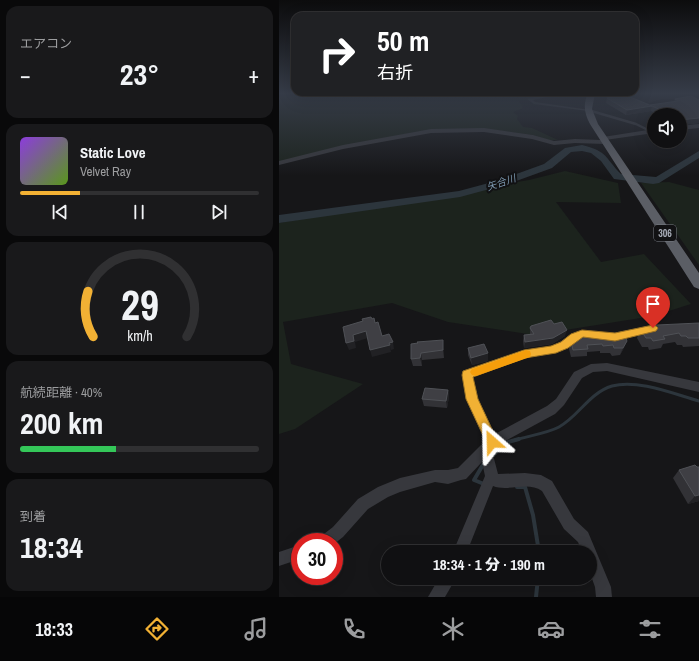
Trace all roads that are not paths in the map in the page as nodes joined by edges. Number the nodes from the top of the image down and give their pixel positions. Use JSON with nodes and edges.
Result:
{"nodes":[{"id":1,"x":592,"y":121,"type":"edge"},
{"id":2,"x":625,"y":121,"type":"edge"},
{"id":3,"x":699,"y":126,"type":"edge"},
{"id":4,"x":687,"y":127,"type":"edge"},
{"id":5,"x":647,"y":129,"type":"edge"},
{"id":6,"x":647,"y":132,"type":"edge"},
{"id":7,"x":604,"y":141,"type":"junction"},
{"id":8,"x":279,"y":164,"type":"edge"},
{"id":9,"x":699,"y":284,"type":"edge"},
{"id":10,"x":659,"y":328,"type":"edge"},
{"id":11,"x":699,"y":387,"type":"edge"},
{"id":12,"x":488,"y":448,"type":"junction"},
{"id":13,"x":489,"y":479,"type":"junction"},
{"id":14,"x":337,"y":533,"type":"edge"},
{"id":15,"x":463,"y":545,"type":"edge"},
{"id":16,"x":586,"y":545,"type":"edge"},
{"id":17,"x":291,"y":555,"type":"edge"},
{"id":18,"x":279,"y":559,"type":"edge"},
{"id":19,"x":597,"y":571,"type":"edge"},
{"id":20,"x":444,"y":585,"type":"edge"},
{"id":21,"x":436,"y":597,"type":"edge"},
{"id":22,"x":604,"y":597,"type":"edge"}],
"edges":[{"from":1,"to":7,"type":"highway","number":"306"},
{"from":2,"to":5,"type":"lane"},
{"from":3,"to":4,"type":"street"},
{"from":6,"to":7,"type":"street"},
{"from":7,"to":8,"type":"street"},
{"from":7,"to":9,"type":"highway","number":"306"},
{"from":10,"to":12,"type":"street"},
{"from":11,"to":12,"type":"street"},
{"from":12,"to":13,"type":"street"},
{"from":12,"to":14,"type":"street"},
{"from":13,"to":15,"type":"street"},
{"from":13,"to":16,"type":"street"},
{"from":17,"to":18,"type":"street"},
{"from":19,"to":22,"type":"street"},
{"from":20,"to":21,"type":"street"}]}
